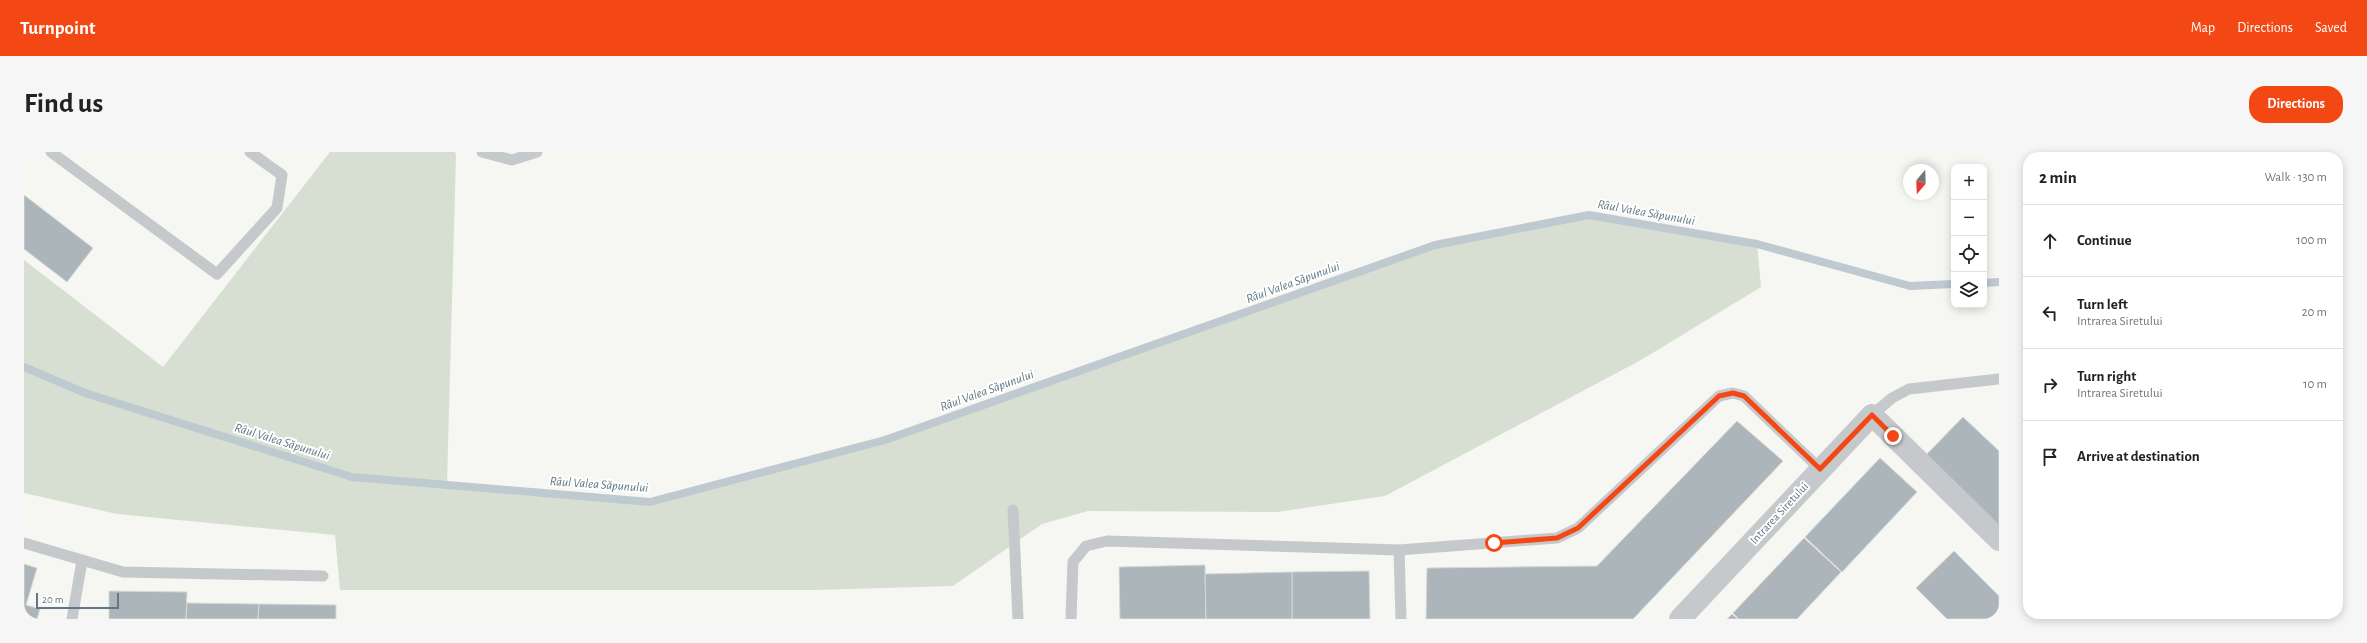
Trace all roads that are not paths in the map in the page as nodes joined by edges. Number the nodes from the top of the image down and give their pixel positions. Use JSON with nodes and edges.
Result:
{"nodes":[{"id":1,"x":51,"y":152,"type":"edge"},
{"id":2,"x":250,"y":152,"type":"edge"},
{"id":3,"x":482,"y":152,"type":"edge"},
{"id":4,"x":537,"y":152,"type":"edge"},
{"id":5,"x":1999,"y":379,"type":"edge"},
{"id":6,"x":1872,"y":415,"type":"junction"},
{"id":7,"x":1820,"y":469,"type":"junction"},
{"id":8,"x":1013,"y":510,"type":"dead end"},
{"id":9,"x":1999,"y":540,"type":"edge"},
{"id":10,"x":24,"y":543,"type":"edge"},
{"id":11,"x":1399,"y":550,"type":"junction"},
{"id":12,"x":82,"y":561,"type":"junction"},
{"id":13,"x":323,"y":576,"type":"dead end"},
{"id":14,"x":72,"y":619,"type":"edge"},
{"id":15,"x":1018,"y":619,"type":"edge"},
{"id":16,"x":1070,"y":619,"type":"edge"},
{"id":17,"x":1401,"y":619,"type":"edge"},
{"id":18,"x":1680,"y":619,"type":"edge"}],
"edges":[{"from":1,"to":2,"type":"lane"},
{"from":3,"to":4,"type":"lane"},
{"from":5,"to":6,"type":"lane"},
{"from":6,"to":7,"type":"street","name":"Intrarea Siretului"},
{"from":6,"to":9,"type":"street"},
{"from":7,"to":11,"type":"lane"},
{"from":7,"to":18,"type":"street","name":"Intrarea Siretului"},
{"from":8,"to":15,"type":"lane"},
{"from":10,"to":12,"type":"lane"},
{"from":11,"to":16,"type":"lane"},
{"from":11,"to":17,"type":"lane"},
{"from":12,"to":13,"type":"lane"},
{"from":12,"to":14,"type":"lane"}]}
